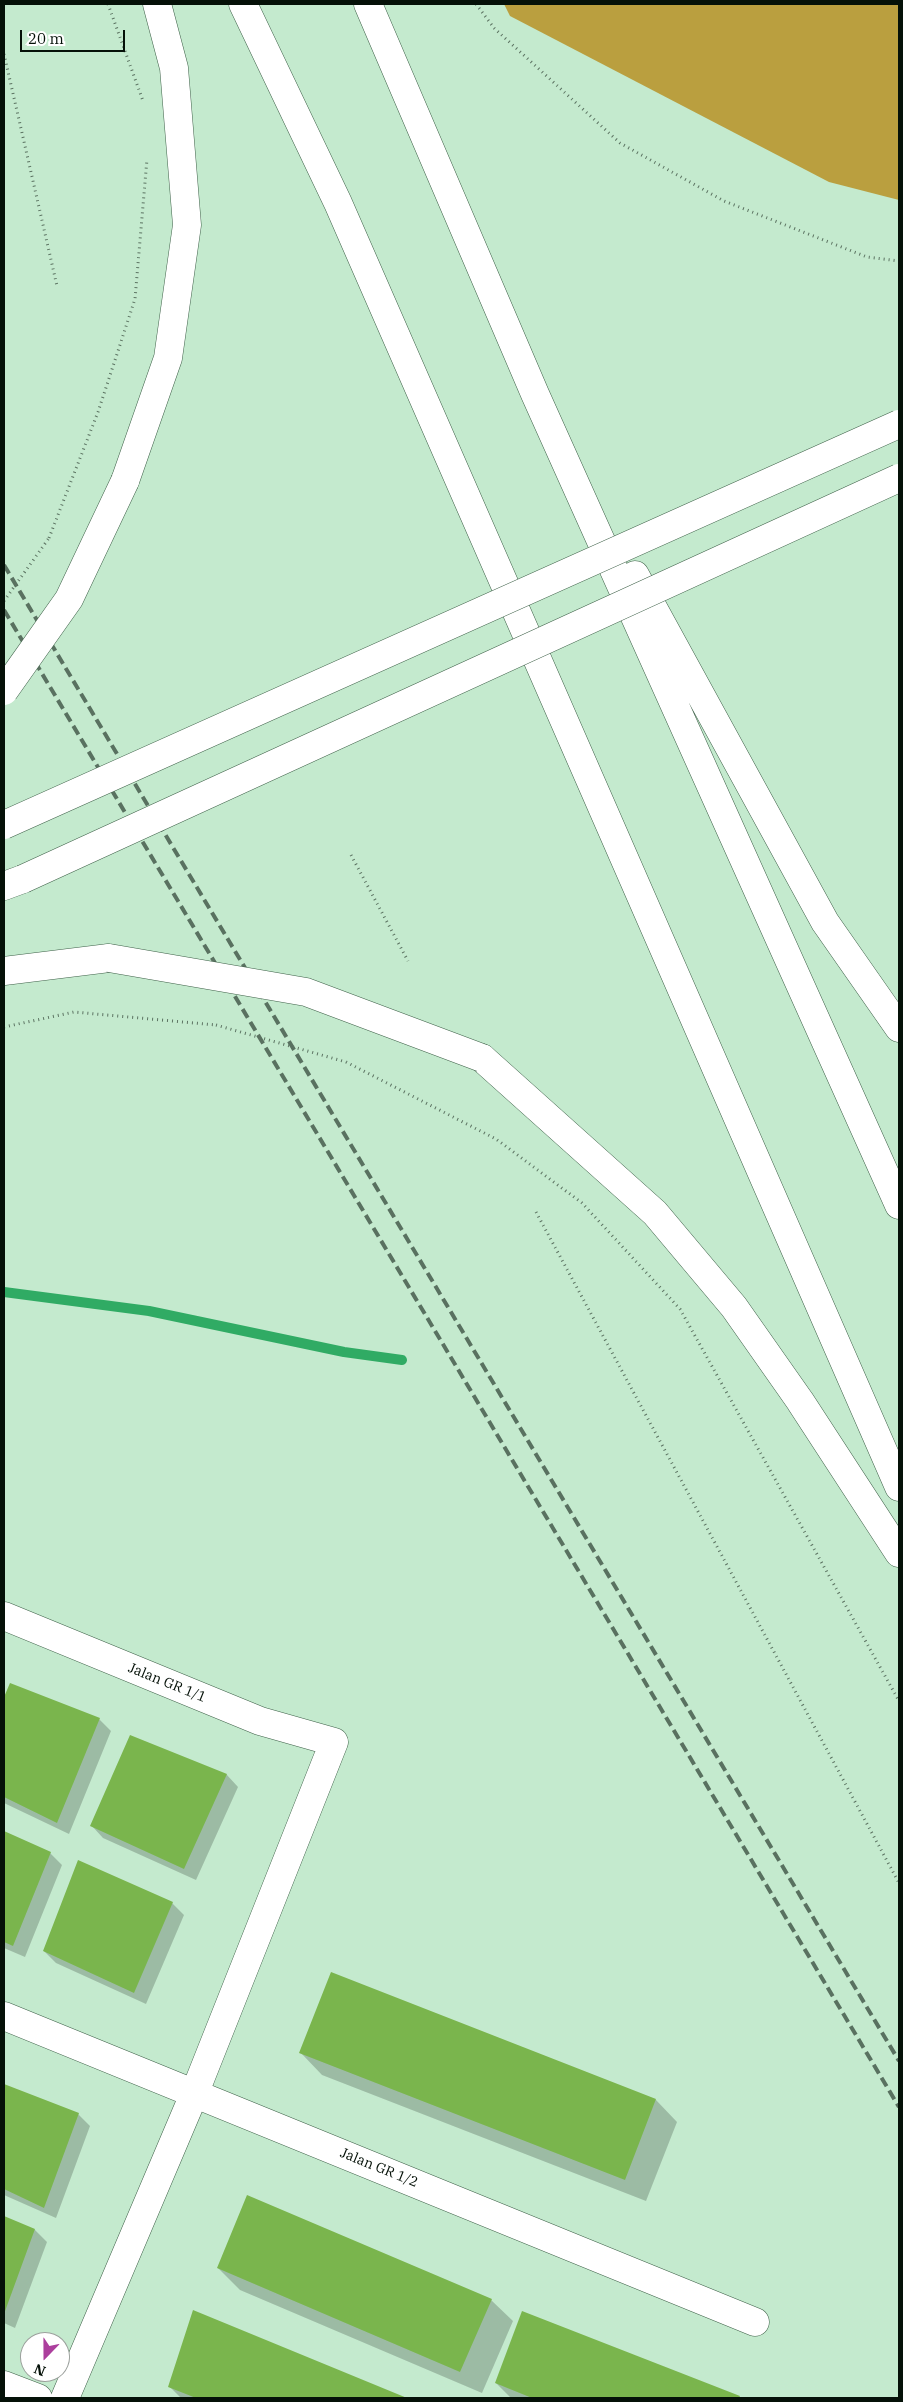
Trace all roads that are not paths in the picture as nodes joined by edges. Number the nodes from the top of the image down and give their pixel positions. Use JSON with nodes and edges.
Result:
{"nodes":[{"id":1,"x":157,"y":4,"type":"edge"},
{"id":2,"x":244,"y":4,"type":"edge"},
{"id":3,"x":368,"y":4,"type":"edge"},
{"id":4,"x":535,"y":394,"type":"junction"},
{"id":5,"x":899,"y":424,"type":"edge"},
{"id":6,"x":899,"y":478,"type":"edge"},
{"id":7,"x":4,"y":691,"type":"edge"},
{"id":8,"x":4,"y":825,"type":"edge"},
{"id":9,"x":14,"y":883,"type":"edge"},
{"id":10,"x":4,"y":971,"type":"edge"},
{"id":11,"x":899,"y":1028,"type":"edge"},
{"id":12,"x":899,"y":1205,"type":"edge"},
{"id":13,"x":899,"y":1487,"type":"edge"},
{"id":14,"x":899,"y":1553,"type":"edge"},
{"id":15,"x":4,"y":1616,"type":"edge"},
{"id":16,"x":4,"y":2016,"type":"edge"},
{"id":17,"x":195,"y":2092,"type":"junction"},
{"id":18,"x":755,"y":2322,"type":"dead end"},
{"id":19,"x":4,"y":2385,"type":"edge"},
{"id":20,"x":38,"y":2398,"type":"edge"},
{"id":21,"x":64,"y":2398,"type":"edge"}],
"edges":[{"from":1,"to":7,"type":"main road","bridge":true},
{"from":2,"to":13,"type":"main road"},
{"from":3,"to":4,"type":"main road"},
{"from":4,"to":11,"type":"main road"},
{"from":4,"to":12,"type":"main road"},
{"from":5,"to":8,"type":"main road","bridge":true},
{"from":6,"to":9,"type":"main road","bridge":true},
{"from":10,"to":14,"type":"main road","bridge":true},
{"from":15,"to":17,"type":"main road","name":"Jalan GR 1/1"},
{"from":16,"to":17,"type":"main road","name":"Jalan GR 1/2"},
{"from":17,"to":18,"type":"main road","name":"Jalan GR 1/2"},
{"from":17,"to":21,"type":"main road"},
{"from":19,"to":20,"type":"main road"}]}
